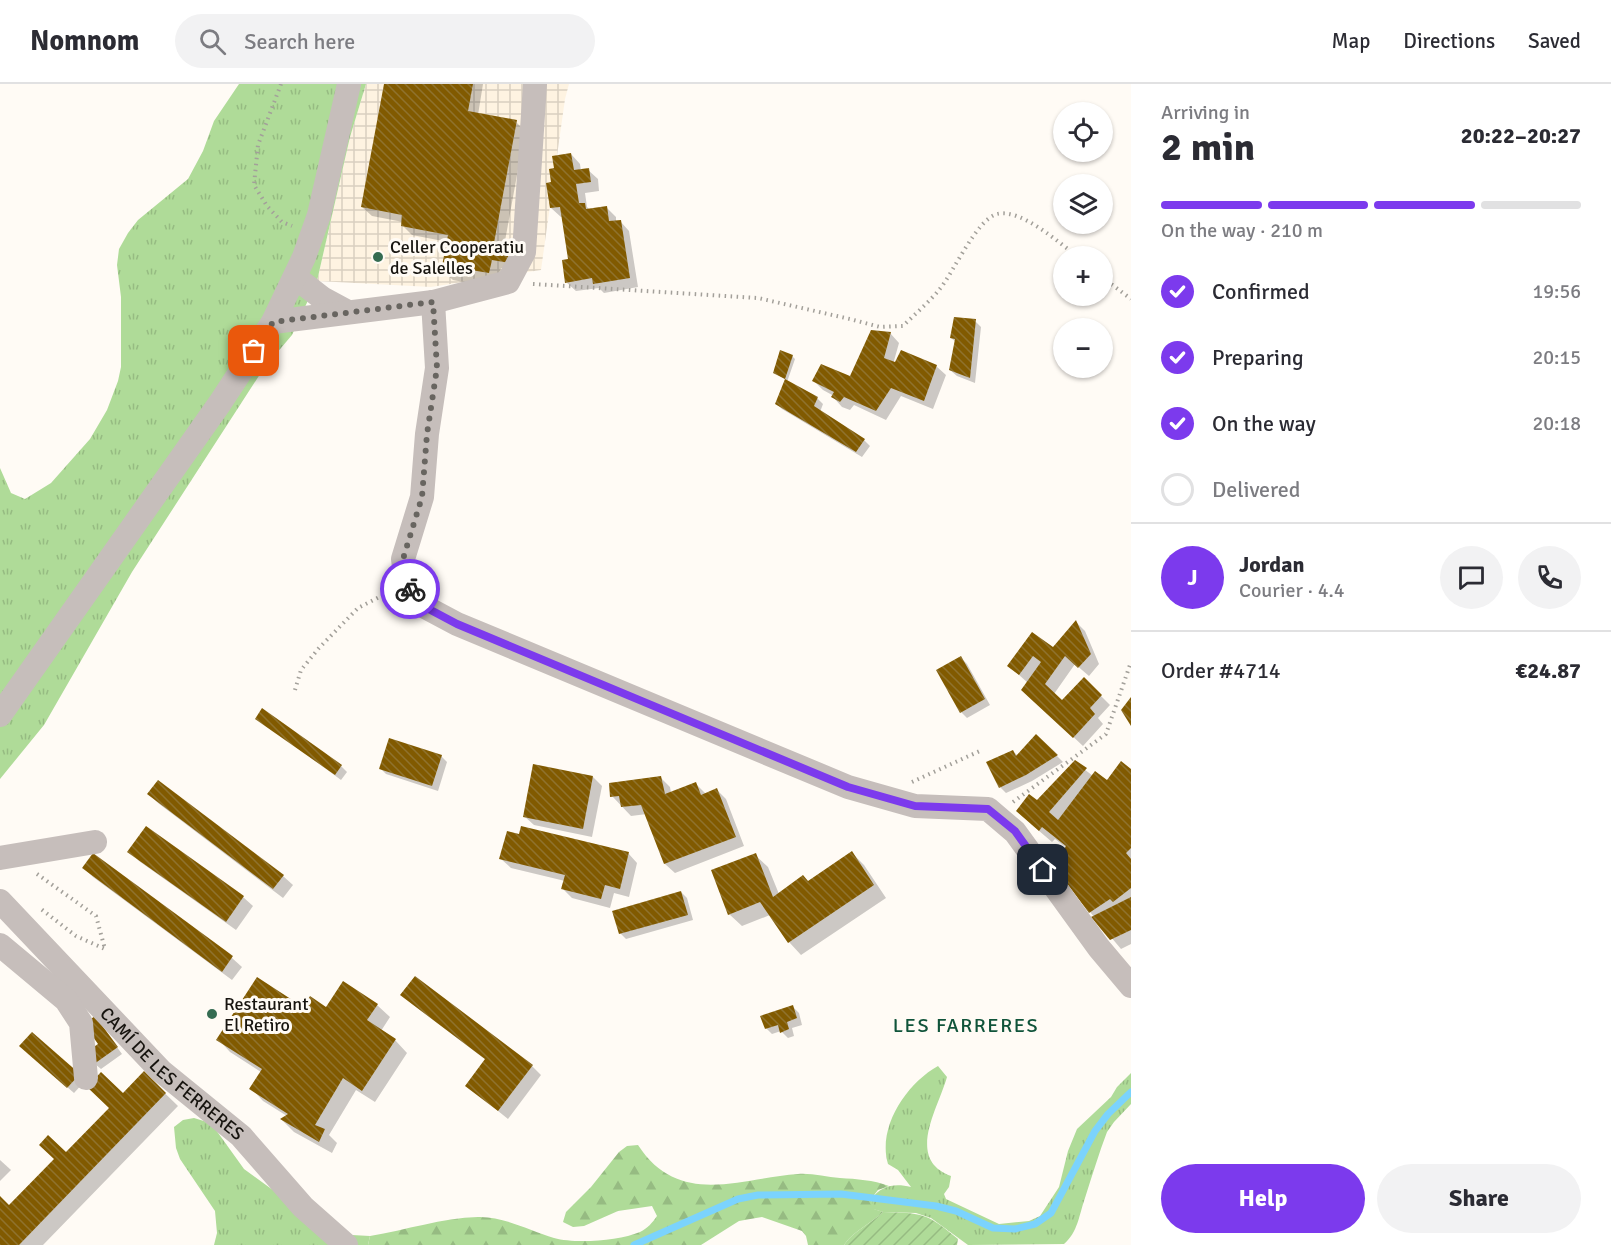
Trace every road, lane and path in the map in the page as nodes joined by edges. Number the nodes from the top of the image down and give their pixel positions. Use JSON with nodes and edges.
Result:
{"nodes":[{"id":1,"x":281,"y":84,"type":"edge"},
{"id":2,"x":349,"y":84,"type":"edge"},
{"id":3,"x":535,"y":84,"type":"edge"},
{"id":4,"x":313,"y":233,"type":"junction"},
{"id":5,"x":1064,"y":246,"type":"edge"},
{"id":6,"x":295,"y":277,"type":"junction"},
{"id":7,"x":508,"y":282,"type":"junction"},
{"id":8,"x":1113,"y":285,"type":"edge"},
{"id":9,"x":1131,"y":299,"type":"edge"},
{"id":10,"x":433,"y":302,"type":"junction"},
{"id":11,"x":348,"y":312,"type":"junction"},
{"id":12,"x":273,"y":322,"type":"junction"},
{"id":13,"x":406,"y":583,"type":"junction"},
{"id":14,"x":1131,"y":662,"type":"edge"},
{"id":15,"x":295,"y":690,"type":"dead end"},
{"id":16,"x":0,"y":715,"type":"edge"},
{"id":17,"x":982,"y":750,"type":"dead end"},
{"id":18,"x":885,"y":798,"type":"junction"},
{"id":19,"x":996,"y":815,"type":"junction"},
{"id":20,"x":95,"y":842,"type":"dead end"},
{"id":21,"x":6,"y":857,"type":"edge"},
{"id":22,"x":0,"y":901,"type":"edge"},
{"id":23,"x":76,"y":936,"type":"dead end"},
{"id":24,"x":0,"y":945,"type":"edge"},
{"id":25,"x":1131,"y":986,"type":"edge"},
{"id":26,"x":86,"y":1078,"type":"dead end"},
{"id":27,"x":346,"y":1245,"type":"edge"}],
"edges":[{"from":1,"to":4,"type":"path"},
{"from":2,"to":4,"type":"street"},
{"from":3,"to":7,"type":"street"},
{"from":4,"to":6,"type":"street"},
{"from":5,"to":7,"type":"path"},
{"from":6,"to":11,"type":"street"},
{"from":6,"to":12,"type":"street"},
{"from":7,"to":10,"type":"street"},
{"from":8,"to":9,"type":"path"},
{"from":10,"to":11,"type":"street"},
{"from":10,"to":13,"type":"street"},
{"from":11,"to":12,"type":"street"},
{"from":12,"to":16,"type":"street"},
{"from":13,"to":15,"type":"path"},
{"from":13,"to":18,"type":"street"},
{"from":14,"to":19,"type":"path"},
{"from":17,"to":18,"type":"path"},
{"from":18,"to":19,"type":"street"},
{"from":19,"to":25,"type":"street"},
{"from":20,"to":21,"type":"street"},
{"from":21,"to":23,"type":"path"},
{"from":22,"to":27,"type":"street","name":"CAMÍ DE LES FERRERES"},
{"from":24,"to":26,"type":"street"}]}
